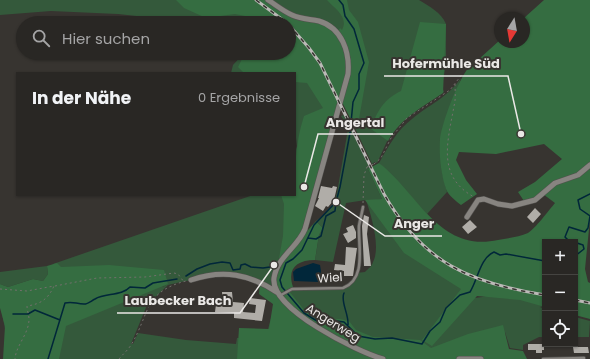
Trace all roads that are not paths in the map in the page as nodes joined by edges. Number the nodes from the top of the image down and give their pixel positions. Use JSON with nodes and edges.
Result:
{"nodes":[{"id":1,"x":268,"y":0,"type":"edge"},
{"id":2,"x":295,"y":16,"type":"edge"},
{"id":3,"x":296,"y":16,"type":"edge"},
{"id":4,"x":590,"y":164,"type":"edge"},
{"id":5,"x":363,"y":207,"type":"road end"},
{"id":6,"x":467,"y":217,"type":"dead end"},
{"id":7,"x":191,"y":280,"type":"road end"},
{"id":8,"x":274,"y":280,"type":"junction"},
{"id":9,"x":264,"y":283,"type":"junction"},
{"id":10,"x":281,"y":294,"type":"junction"},
{"id":11,"x":584,"y":358,"type":"dead end"},
{"id":12,"x":383,"y":359,"type":"edge"},
{"id":13,"x":459,"y":359,"type":"edge"},
{"id":14,"x":481,"y":359,"type":"edge"},
{"id":15,"x":543,"y":359,"type":"edge"}],
"edges":[{"from":1,"to":2,"type":"street"},
{"from":3,"to":8,"type":"street"},
{"from":4,"to":6,"type":"street"},
{"from":5,"to":10,"type":"lane","name":"Wiel"},
{"from":7,"to":9,"type":"street","name":"Angerweg"},
{"from":8,"to":9,"type":"street"},
{"from":8,"to":10,"type":"street","name":"Angerweg"},
{"from":9,"to":10,"type":"street","name":"Angerweg"},
{"from":10,"to":12,"type":"street","name":"Angerweg"},
{"from":11,"to":15,"type":"lane"},
{"from":13,"to":14,"type":"street"}]}
